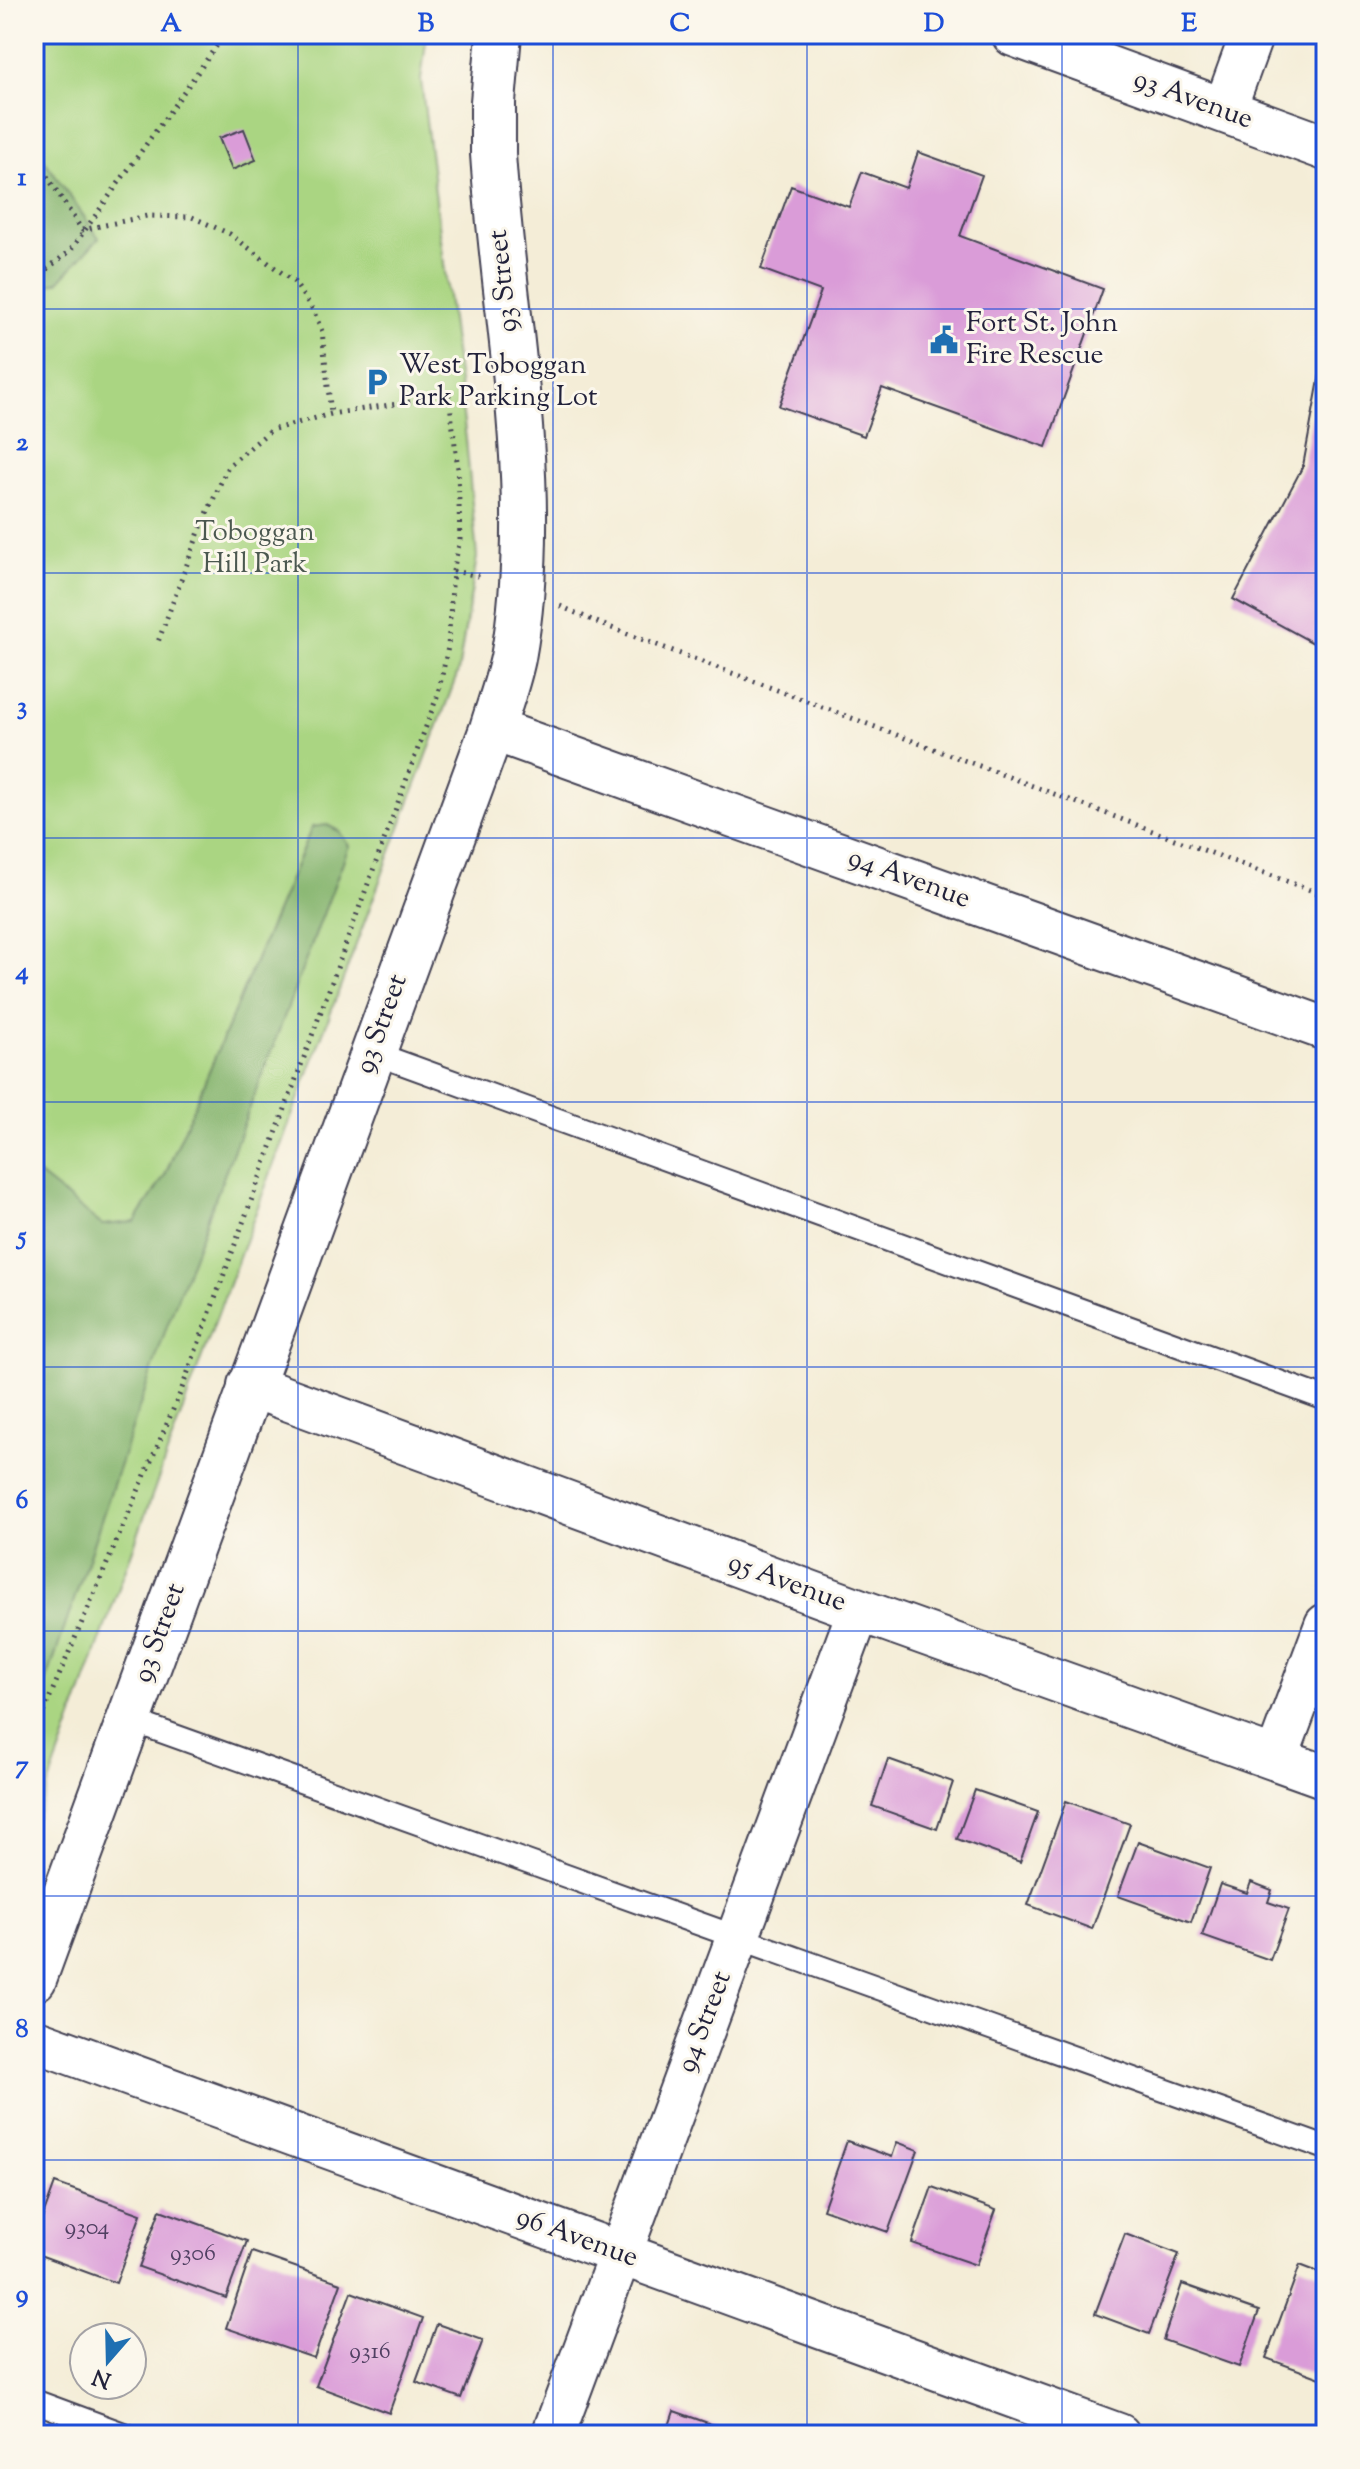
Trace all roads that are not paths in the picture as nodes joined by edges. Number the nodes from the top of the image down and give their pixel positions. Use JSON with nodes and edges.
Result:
{"nodes":[{"id":1,"x":499,"y":34,"type":"edge"},
{"id":2,"x":1014,"y":34,"type":"edge"},
{"id":3,"x":1252,"y":34,"type":"edge"},
{"id":4,"x":1224,"y":111,"type":"junction"},
{"id":5,"x":1326,"y":148,"type":"edge"},
{"id":6,"x":492,"y":729,"type":"junction"},
{"id":7,"x":1326,"y":1029,"type":"edge"},
{"id":8,"x":371,"y":1052,"type":"junction"},
{"id":9,"x":249,"y":1385,"type":"junction"},
{"id":10,"x":1326,"y":1399,"type":"edge"},
{"id":11,"x":859,"y":1610,"type":"junction"},
{"id":12,"x":1326,"y":1625,"type":"edge"},
{"id":13,"x":130,"y":1720,"type":"junction"},
{"id":14,"x":1276,"y":1759,"type":"junction"},
{"id":15,"x":1326,"y":1777,"type":"edge"},
{"id":16,"x":737,"y":1937,"type":"junction"},
{"id":17,"x":34,"y":1979,"type":"edge"},
{"id":18,"x":34,"y":2040,"type":"edge"},
{"id":19,"x":1326,"y":2148,"type":"edge"},
{"id":20,"x":619,"y":2253,"type":"junction"},
{"id":21,"x":34,"y":2401,"type":"edge"},
{"id":22,"x":126,"y":2435,"type":"edge"},
{"id":23,"x":553,"y":2435,"type":"edge"},
{"id":24,"x":1119,"y":2435,"type":"edge"}],
"edges":[{"from":1,"to":6,"type":"street","name":"93 Street"},
{"from":2,"to":4,"type":"street","name":"93 Avenue"},
{"from":3,"to":4,"type":"street"},
{"from":4,"to":5,"type":"street","name":"93 Avenue"},
{"from":6,"to":7,"type":"street","name":"94 Avenue"},
{"from":6,"to":8,"type":"street","name":"93 Street"},
{"from":8,"to":9,"type":"street","name":"93 Street"},
{"from":8,"to":10,"type":"lane"},
{"from":9,"to":11,"type":"street","name":"95 Avenue"},
{"from":9,"to":13,"type":"street","name":"93 Street"},
{"from":11,"to":14,"type":"street","name":"95 Avenue"},
{"from":11,"to":16,"type":"street","name":"94 Street"},
{"from":12,"to":14,"type":"street"},
{"from":13,"to":16,"type":"lane"},
{"from":13,"to":17,"type":"street","name":"93 Street"},
{"from":14,"to":15,"type":"street","name":"95 Avenue"},
{"from":16,"to":19,"type":"lane"},
{"from":16,"to":20,"type":"street","name":"94 Street"},
{"from":18,"to":20,"type":"street","name":"96 Avenue"},
{"from":20,"to":23,"type":"street","name":"94 Street"},
{"from":20,"to":24,"type":"street","name":"96 Avenue"},
{"from":21,"to":22,"type":"lane"}]}
